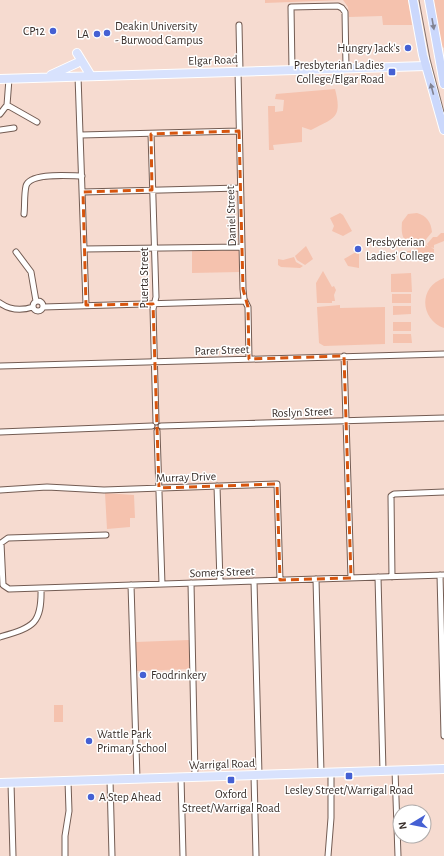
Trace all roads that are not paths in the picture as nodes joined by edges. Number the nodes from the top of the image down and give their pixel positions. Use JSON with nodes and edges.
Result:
{"nodes":[{"id":1,"x":413,"y":0,"type":"edge"},
{"id":2,"x":429,"y":0,"type":"edge"},
{"id":3,"x":239,"y":25,"type":"dead end"},
{"id":4,"x":436,"y":47,"type":"junction"},
{"id":5,"x":444,"y":52,"type":"edge"},
{"id":6,"x":77,"y":53,"type":"dead end"},
{"id":7,"x":423,"y":55,"type":"junction"},
{"id":8,"x":442,"y":62,"type":"edge"},
{"id":9,"x":78,"y":63,"type":"dead end"},
{"id":10,"x":409,"y":66,"type":"junction"},
{"id":11,"x":426,"y":66,"type":"junction"},
{"id":12,"x":346,"y":68,"type":"junction"},
{"id":13,"x":292,"y":70,"type":"junction"},
{"id":14,"x":239,"y":71,"type":"junction"},
{"id":15,"x":78,"y":76,"type":"junction"},
{"id":16,"x":91,"y":76,"type":"junction"},
{"id":17,"x":46,"y":77,"type":"junction"},
{"id":18,"x":0,"y":79,"type":"edge"},
{"id":19,"x":9,"y":79,"type":"junction"},
{"id":20,"x":444,"y":84,"type":"edge"},
{"id":21,"x":7,"y":105,"type":"junction"},
{"id":22,"x":0,"y":114,"type":"edge"},
{"id":23,"x":37,"y":122,"type":"dead end"},
{"id":24,"x":14,"y":128,"type":"dead end"},
{"id":25,"x":0,"y":130,"type":"edge"},
{"id":26,"x":444,"y":130,"type":"edge"},
{"id":27,"x":239,"y":131,"type":"junction"},
{"id":28,"x":151,"y":134,"type":"junction"},
{"id":29,"x":81,"y":135,"type":"junction"},
{"id":30,"x":82,"y":176,"type":"junction"},
{"id":31,"x":240,"y":188,"type":"junction"},
{"id":32,"x":152,"y":190,"type":"junction"},
{"id":33,"x":82,"y":192,"type":"junction"},
{"id":34,"x":24,"y":214,"type":"dead end"},
{"id":35,"x":242,"y":247,"type":"junction"},
{"id":36,"x":154,"y":248,"type":"junction"},
{"id":37,"x":84,"y":249,"type":"junction"},
{"id":38,"x":16,"y":252,"type":"dead end"},
{"id":39,"x":36,"y":301,"type":"junction"},
{"id":40,"x":245,"y":301,"type":"junction"},
{"id":41,"x":0,"y":303,"type":"edge"},
{"id":42,"x":154,"y":304,"type":"junction"},
{"id":43,"x":86,"y":305,"type":"junction"},
{"id":44,"x":33,"y":307,"type":"junction"},
{"id":45,"x":43,"y":307,"type":"junction"},
{"id":46,"x":444,"y":354,"type":"edge"},
{"id":47,"x":344,"y":356,"type":"junction"},
{"id":48,"x":249,"y":359,"type":"junction"},
{"id":49,"x":154,"y":362,"type":"junction"},
{"id":50,"x":0,"y":366,"type":"edge"},
{"id":51,"x":444,"y":418,"type":"edge"},
{"id":52,"x":346,"y":421,"type":"junction"},
{"id":53,"x":156,"y":422,"type":"junction"},
{"id":54,"x":152,"y":426,"type":"junction"},
{"id":55,"x":161,"y":426,"type":"junction"},
{"id":56,"x":157,"y":431,"type":"junction"},
{"id":57,"x":0,"y":432,"type":"edge"},
{"id":58,"x":217,"y":486,"type":"junction"},
{"id":59,"x":159,"y":488,"type":"junction"},
{"id":60,"x":0,"y":490,"type":"edge"},
{"id":61,"x":444,"y":492,"type":"edge"},
{"id":62,"x":106,"y":536,"type":"dead end"},
{"id":63,"x":442,"y":575,"type":"edge"},
{"id":64,"x":378,"y":577,"type":"junction"},
{"id":65,"x":392,"y":577,"type":"junction"},
{"id":66,"x":1,"y":578,"type":"edge"},
{"id":67,"x":351,"y":578,"type":"junction"},
{"id":68,"x":316,"y":579,"type":"junction"},
{"id":69,"x":280,"y":580,"type":"junction"},
{"id":70,"x":254,"y":581,"type":"junction"},
{"id":71,"x":220,"y":582,"type":"junction"},
{"id":72,"x":191,"y":583,"type":"junction"},
{"id":73,"x":162,"y":584,"type":"junction"},
{"id":74,"x":131,"y":585,"type":"junction"},
{"id":75,"x":41,"y":588,"type":"junction"},
{"id":76,"x":0,"y":637,"type":"edge"},
{"id":77,"x":443,"y":666,"type":"edge"},
{"id":78,"x":444,"y":736,"type":"edge"},
{"id":79,"x":444,"y":769,"type":"edge"},
{"id":80,"x":395,"y":770,"type":"junction"},
{"id":81,"x":382,"y":771,"type":"junction"},
{"id":82,"x":321,"y":773,"type":"junction"},
{"id":83,"x":331,"y":773,"type":"junction"},
{"id":84,"x":256,"y":775,"type":"junction"},
{"id":85,"x":181,"y":777,"type":"junction"},
{"id":86,"x":195,"y":777,"type":"junction"},
{"id":87,"x":137,"y":779,"type":"junction"},
{"id":88,"x":110,"y":780,"type":"junction"},
{"id":89,"x":68,"y":782,"type":"junction"},
{"id":90,"x":0,"y":783,"type":"edge"},
{"id":91,"x":11,"y":783,"type":"junction"},
{"id":92,"x":13,"y":856,"type":"edge"},
{"id":93,"x":65,"y":856,"type":"edge"},
{"id":94,"x":112,"y":856,"type":"edge"},
{"id":95,"x":183,"y":856,"type":"edge"},
{"id":96,"x":256,"y":856,"type":"edge"},
{"id":97,"x":328,"y":856,"type":"edge"},
{"id":98,"x":398,"y":856,"type":"edge"}],
"edges":[{"from":1,"to":7,"type":"highway"},
{"from":2,"to":4,"type":"highway","one_way":true},
{"from":3,"to":14,"type":"street","name":"Daniel Street"},
{"from":4,"to":5,"type":"street"},
{"from":4,"to":8,"type":"highway"},
{"from":6,"to":16,"type":"main road"},
{"from":7,"to":10,"type":"main road"},
{"from":7,"to":11,"type":"highway"},
{"from":8,"to":11,"type":"highway"},
{"from":8,"to":20,"type":"highway"},
{"from":9,"to":17,"type":"main road"},
{"from":10,"to":11,"type":"main road","name":"Elgar Road"},
{"from":10,"to":12,"type":"main road","name":"Elgar Road"},
{"from":26,"to":11,"type":"highway","one_way":true},
{"from":12,"to":13,"type":"main road","name":"Elgar Road"},
{"from":12,"to":13,"type":"street"},
{"from":13,"to":14,"type":"main road","name":"Elgar Road"},
{"from":14,"to":16,"type":"main road","name":"Elgar Road"},
{"from":14,"to":27,"type":"street","name":"Daniel Street"},
{"from":15,"to":16,"type":"main road","name":"Elgar Road"},
{"from":15,"to":17,"type":"main road","name":"Elgar Road"},
{"from":15,"to":29,"type":"street"},
{"from":17,"to":19,"type":"main road","name":"Elgar Road"},
{"from":18,"to":19,"type":"main road","name":"Elgar Road"},
{"from":19,"to":21,"type":"street"},
{"from":21,"to":22,"type":"street"},
{"from":21,"to":23,"type":"street"},
{"from":24,"to":25,"type":"street"},
{"from":27,"to":28,"type":"street"},
{"from":27,"to":31,"type":"street","name":"Daniel Street"},
{"from":28,"to":29,"type":"street"},
{"from":28,"to":32,"type":"street","name":"Puerta Street"},
{"from":29,"to":30,"type":"street"},
{"from":30,"to":33,"type":"street"},
{"from":30,"to":34,"type":"street"},
{"from":31,"to":32,"type":"street"},
{"from":31,"to":35,"type":"street","name":"Daniel Street"},
{"from":32,"to":33,"type":"street"},
{"from":32,"to":36,"type":"street","name":"Puerta Street"},
{"from":33,"to":37,"type":"street"},
{"from":35,"to":36,"type":"street"},
{"from":35,"to":40,"type":"street","name":"Daniel Street"},
{"from":36,"to":37,"type":"street"},
{"from":36,"to":42,"type":"street","name":"Puerta Street"},
{"from":37,"to":43,"type":"street"},
{"from":38,"to":39,"type":"street"},
{"from":39,"to":44,"type":"street"},
{"from":39,"to":45,"type":"street"},
{"from":40,"to":42,"type":"street"},
{"from":40,"to":48,"type":"street","name":"Daniel Street"},
{"from":41,"to":44,"type":"street"},
{"from":42,"to":43,"type":"street"},
{"from":42,"to":49,"type":"street","name":"Puerta Street"},
{"from":43,"to":45,"type":"street"},
{"from":44,"to":45,"type":"street"},
{"from":46,"to":47,"type":"street","name":"Parer Street"},
{"from":47,"to":48,"type":"street","name":"Parer Street"},
{"from":47,"to":52,"type":"street"},
{"from":48,"to":49,"type":"street","name":"Parer Street"},
{"from":49,"to":50,"type":"street","name":"Parer Street"},
{"from":49,"to":53,"type":"street","name":"Puerta Street"},
{"from":51,"to":52,"type":"street","name":"Roslyn Street"},
{"from":52,"to":55,"type":"street","name":"Roslyn Street"},
{"from":52,"to":67,"type":"street"},
{"from":53,"to":54,"type":"street"},
{"from":53,"to":55,"type":"street"},
{"from":54,"to":56,"type":"street"},
{"from":54,"to":57,"type":"street"},
{"from":55,"to":56,"type":"street"},
{"from":56,"to":59,"type":"street"},
{"from":58,"to":59,"type":"street","name":"Murray Drive"},
{"from":58,"to":69,"type":"street","name":"Murray Drive"},
{"from":58,"to":71,"type":"street"},
{"from":59,"to":60,"type":"street","name":"Murray Drive"},
{"from":59,"to":73,"type":"street"},
{"from":61,"to":65,"type":"street"},
{"from":62,"to":66,"type":"street"},
{"from":63,"to":65,"type":"street","name":"Somers Street"},
{"from":63,"to":77,"type":"street"},
{"from":64,"to":65,"type":"street","name":"Somers Street"},
{"from":64,"to":67,"type":"street","name":"Somers Street"},
{"from":64,"to":81,"type":"street"},
{"from":66,"to":75,"type":"street","name":"Somers Street"},
{"from":67,"to":68,"type":"street","name":"Somers Street"},
{"from":68,"to":69,"type":"street","name":"Somers Street"},
{"from":68,"to":82,"type":"street"},
{"from":69,"to":70,"type":"street","name":"Somers Street"},
{"from":70,"to":71,"type":"street","name":"Somers Street"},
{"from":70,"to":84,"type":"street"},
{"from":71,"to":72,"type":"street","name":"Somers Street"},
{"from":72,"to":73,"type":"street","name":"Somers Street"},
{"from":72,"to":86,"type":"street"},
{"from":73,"to":74,"type":"street","name":"Somers Street"},
{"from":74,"to":75,"type":"street","name":"Somers Street"},
{"from":74,"to":87,"type":"street"},
{"from":75,"to":76,"type":"street"},
{"from":77,"to":78,"type":"street"},
{"from":79,"to":80,"type":"main road","name":"Warrigal Road"},
{"from":80,"to":81,"type":"main road","name":"Warrigal Road"},
{"from":80,"to":98,"type":"street"},
{"from":81,"to":83,"type":"main road","name":"Warrigal Road"},
{"from":82,"to":83,"type":"main road","name":"Warrigal Road"},
{"from":82,"to":84,"type":"main road","name":"Warrigal Road"},
{"from":83,"to":97,"type":"street"},
{"from":84,"to":86,"type":"main road","name":"Warrigal Road"},
{"from":84,"to":96,"type":"street"},
{"from":85,"to":86,"type":"main road","name":"Warrigal Road"},
{"from":85,"to":87,"type":"main road","name":"Warrigal Road"},
{"from":85,"to":95,"type":"street"},
{"from":87,"to":88,"type":"main road","name":"Warrigal Road"},
{"from":88,"to":89,"type":"main road","name":"Warrigal Road"},
{"from":88,"to":94,"type":"street"},
{"from":89,"to":91,"type":"main road","name":"Warrigal Road"},
{"from":89,"to":93,"type":"street"},
{"from":90,"to":91,"type":"main road","name":"Warrigal Road"},
{"from":91,"to":92,"type":"street"}]}
